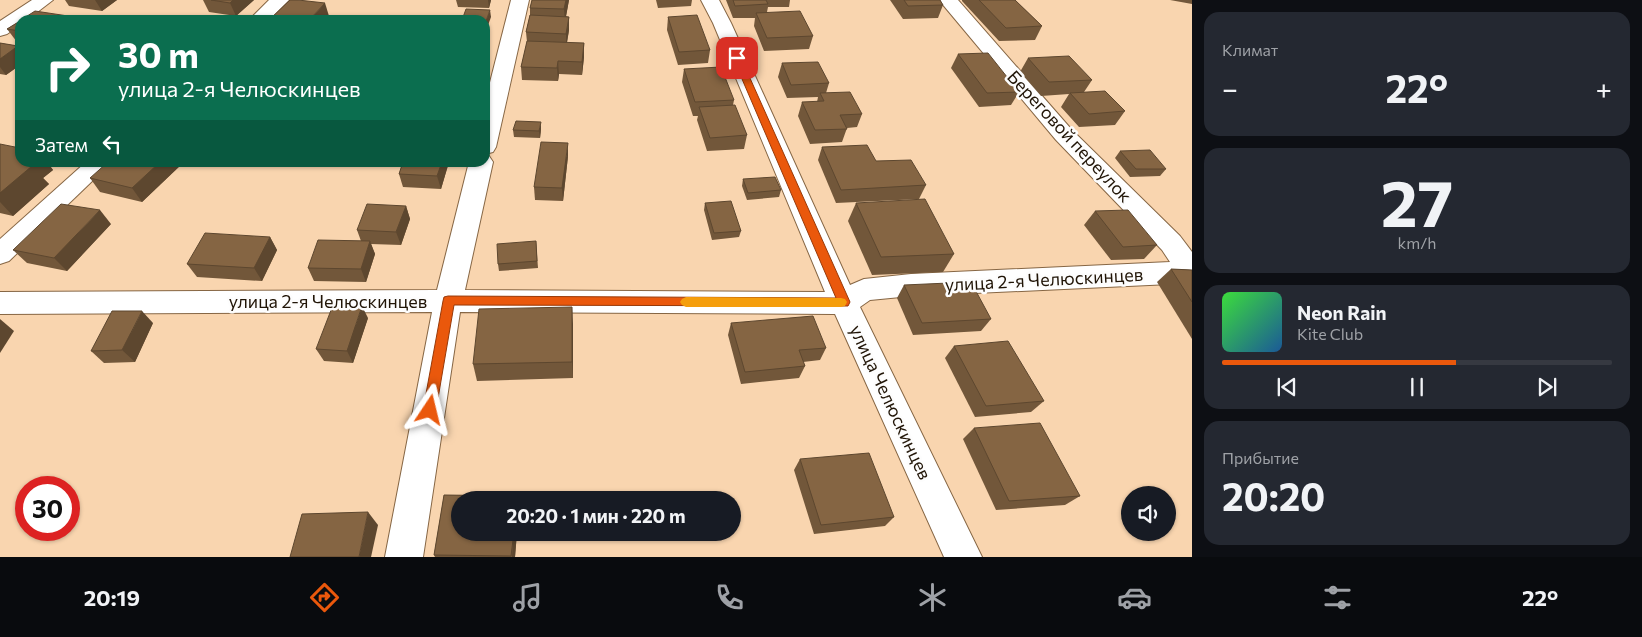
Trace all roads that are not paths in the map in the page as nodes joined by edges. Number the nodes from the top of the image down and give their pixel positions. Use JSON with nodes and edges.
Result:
{"nodes":[{"id":1,"x":44,"y":0,"type":"edge"},
{"id":2,"x":280,"y":0,"type":"edge"},
{"id":3,"x":520,"y":0,"type":"edge"},
{"id":4,"x":710,"y":0,"type":"edge"},
{"id":5,"x":948,"y":0,"type":"edge"},
{"id":6,"x":22,"y":15,"type":"edge"},
{"id":7,"x":264,"y":15,"type":"edge"},
{"id":8,"x":15,"y":20,"type":"edge"},
{"id":9,"x":0,"y":30,"type":"edge"},
{"id":10,"x":490,"y":126,"type":"edge"},
{"id":11,"x":96,"y":167,"type":"edge"},
{"id":12,"x":480,"y":167,"type":"edge"},
{"id":13,"x":0,"y":254,"type":"edge"},
{"id":14,"x":1191,"y":272,"type":"edge"},
{"id":15,"x":448,"y":301,"type":"junction"},
{"id":16,"x":844,"y":302,"type":"junction"},
{"id":17,"x":0,"y":303,"type":"edge"},
{"id":18,"x":404,"y":557,"type":"edge"},
{"id":19,"x":963,"y":557,"type":"edge"}],
"edges":[{"from":1,"to":6,"type":"street"},
{"from":2,"to":7,"type":"street"},
{"from":3,"to":10,"type":"street"},
{"from":4,"to":16,"type":"street","name":"улица Челюскинцев"},
{"from":5,"to":14,"type":"street","name":"Береговой переулок"},
{"from":8,"to":9,"type":"street"},
{"from":11,"to":13,"type":"street"},
{"from":12,"to":15,"type":"street"},
{"from":14,"to":16,"type":"street","name":"улица 2-я Челюскинцев"},
{"from":15,"to":16,"type":"street","name":"улица 2-я Челюскинцев"},
{"from":15,"to":17,"type":"street","name":"улица 2-я Челюскинцев"},
{"from":15,"to":18,"type":"street"},
{"from":16,"to":19,"type":"street","name":"улица Челюскинцев"}]}
